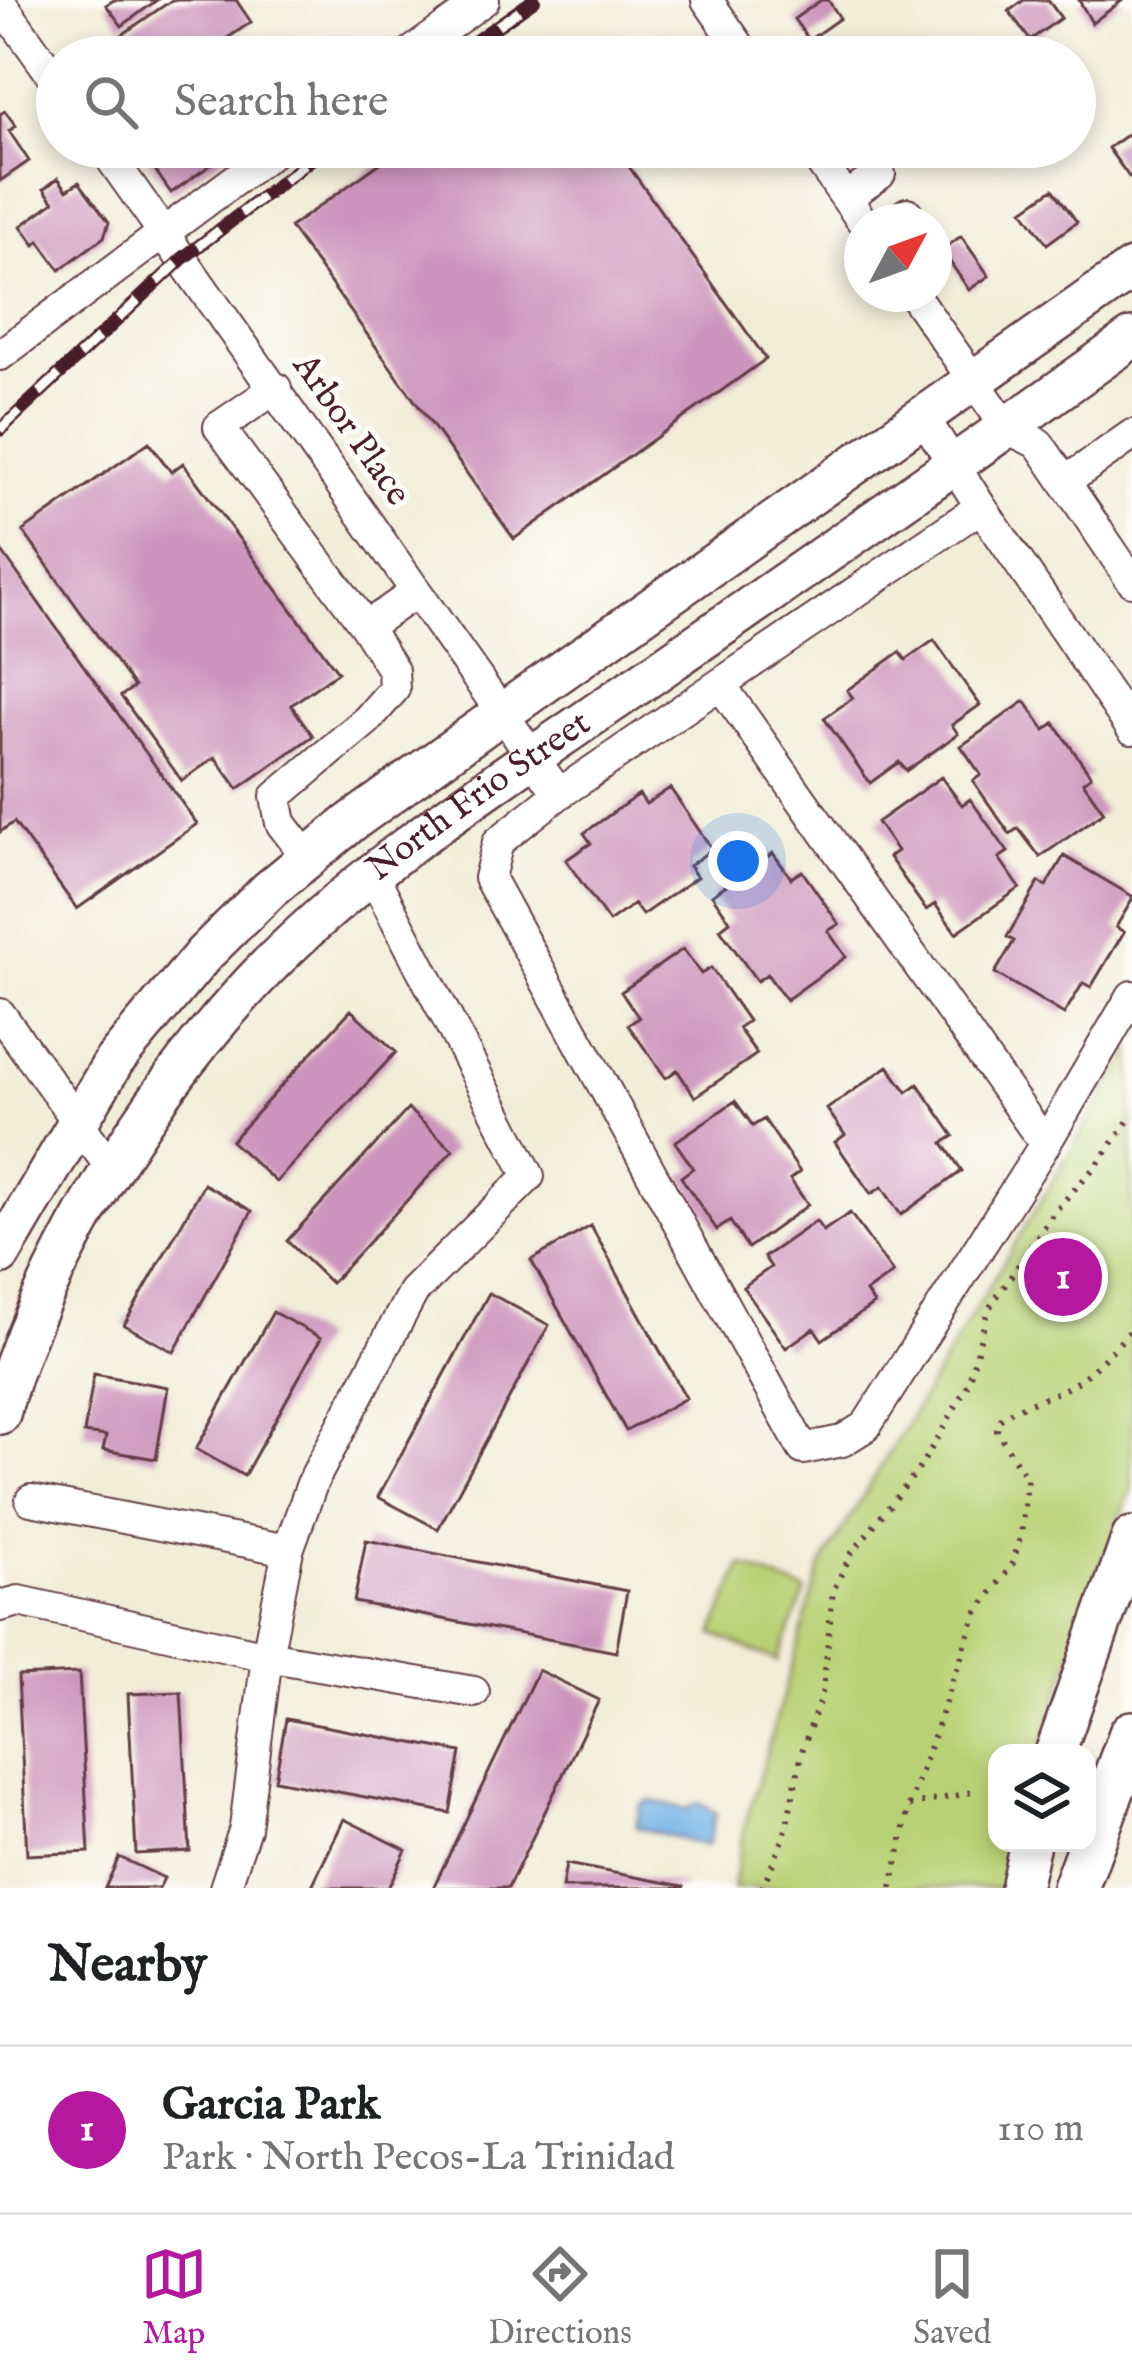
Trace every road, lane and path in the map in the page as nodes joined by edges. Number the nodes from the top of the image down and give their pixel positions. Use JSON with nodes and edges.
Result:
{"nodes":[{"id":1,"x":484,"y":0,"type":"edge"},
{"id":2,"x":706,"y":0,"type":"edge"},
{"id":3,"x":0,"y":2,"type":"edge"},
{"id":4,"x":433,"y":36,"type":"edge"},
{"id":5,"x":732,"y":36,"type":"edge"},
{"id":6,"x":36,"y":53,"type":"edge"},
{"id":7,"x":118,"y":168,"type":"edge"},
{"id":8,"x":250,"y":168,"type":"edge"},
{"id":9,"x":825,"y":168,"type":"edge"},
{"id":10,"x":880,"y":174,"type":"dead end"},
{"id":11,"x":850,"y":204,"type":"edge"},
{"id":12,"x":858,"y":204,"type":"edge"},
{"id":13,"x":162,"y":231,"type":"junction"},
{"id":14,"x":1132,"y":269,"type":"edge"},
{"id":15,"x":926,"y":312,"type":"edge"},
{"id":16,"x":1132,"y":338,"type":"edge"},
{"id":17,"x":0,"y":355,"type":"edge"},
{"id":18,"x":975,"y":382,"type":"junction"},
{"id":19,"x":275,"y":388,"type":"junction"},
{"id":20,"x":925,"y":418,"type":"junction"},
{"id":21,"x":1007,"y":428,"type":"junction"},
{"id":22,"x":1132,"y":435,"type":"edge"},
{"id":23,"x":956,"y":464,"type":"junction"},
{"id":24,"x":1065,"y":482,"type":"junction"},
{"id":25,"x":981,"y":507,"type":"junction"},
{"id":26,"x":1132,"y":581,"type":"edge"},
{"id":27,"x":416,"y":592,"type":"junction"},
{"id":28,"x":366,"y":627,"type":"junction"},
{"id":29,"x":720,"y":684,"type":"junction"},
{"id":30,"x":501,"y":713,"type":"junction"},
{"id":31,"x":1132,"y":729,"type":"edge"},
{"id":32,"x":533,"y":758,"type":"junction"},
{"id":33,"x":559,"y":794,"type":"junction"},
{"id":34,"x":308,"y":858,"type":"junction"},
{"id":35,"x":373,"y":875,"type":"junction"},
{"id":36,"x":1132,"y":996,"type":"edge"},
{"id":37,"x":0,"y":1014,"type":"edge"},
{"id":38,"x":1132,"y":1115,"type":"edge"},
{"id":39,"x":76,"y":1123,"type":"junction"},
{"id":40,"x":1045,"y":1144,"type":"junction"},
{"id":41,"x":111,"y":1168,"type":"junction"},
{"id":42,"x":0,"y":1255,"type":"edge"},
{"id":43,"x":1132,"y":1329,"type":"edge"},
{"id":44,"x":0,"y":1414,"type":"edge"},
{"id":45,"x":31,"y":1501,"type":"dead end"},
{"id":46,"x":1132,"y":1537,"type":"edge"},
{"id":47,"x":288,"y":1550,"type":"junction"},
{"id":48,"x":0,"y":1606,"type":"edge"},
{"id":49,"x":267,"y":1656,"type":"junction"},
{"id":50,"x":474,"y":1692,"type":"dead end"},
{"id":51,"x":1132,"y":1734,"type":"edge"},
{"id":52,"x":1058,"y":1744,"type":"edge"},
{"id":53,"x":976,"y":1791,"type":"dead end"},
{"id":54,"x":909,"y":1806,"type":"junction"},
{"id":55,"x":1028,"y":1852,"type":"edge"},
{"id":56,"x":225,"y":1888,"type":"edge"},
{"id":57,"x":762,"y":1888,"type":"edge"},
{"id":58,"x":892,"y":1888,"type":"edge"},
{"id":59,"x":1020,"y":1888,"type":"edge"},
{"id":60,"x":1075,"y":1888,"type":"edge"}],
"edges":[{"from":1,"to":4,"type":"street"},
{"from":2,"to":5,"type":"street"},
{"from":3,"to":6,"type":"street"},
{"from":7,"to":13,"type":"street","name":"Arbor Place"},
{"from":8,"to":13,"type":"street"},
{"from":9,"to":11,"type":"street"},
{"from":10,"to":12,"type":"street"},
{"from":13,"to":17,"type":"street"},
{"from":13,"to":19,"type":"street","name":"Arbor Place"},
{"from":14,"to":18,"type":"main road","name":"North Frio Street"},
{"from":15,"to":18,"type":"street"},
{"from":16,"to":21,"type":"main road","name":"North Frio Street"},
{"from":18,"to":20,"type":"main road","name":"North Frio Street"},
{"from":18,"to":21,"type":"street"},
{"from":19,"to":27,"type":"street","name":"Arbor Place"},
{"from":19,"to":28,"type":"street"},
{"from":20,"to":23,"type":"street"},
{"from":20,"to":30,"type":"main road","name":"North Frio Street"},
{"from":21,"to":23,"type":"main road","name":"North Frio Street"},
{"from":21,"to":24,"type":"street"},
{"from":22,"to":24,"type":"street"},
{"from":23,"to":25,"type":"street"},
{"from":23,"to":32,"type":"main road","name":"North Frio Street"},
{"from":24,"to":26,"type":"street"},
{"from":25,"to":29,"type":"street"},
{"from":25,"to":31,"type":"street"},
{"from":27,"to":28,"type":"street"},
{"from":27,"to":30,"type":"street","name":"Arbor Place"},
{"from":28,"to":34,"type":"street"},
{"from":29,"to":33,"type":"street"},
{"from":29,"to":40,"type":"street"},
{"from":30,"to":32,"type":"street","name":"Arbor Place"},
{"from":30,"to":34,"type":"main road","name":"North Frio Street"},
{"from":32,"to":33,"type":"street","name":"Arbor Place"},
{"from":32,"to":35,"type":"main road","name":"North Frio Street"},
{"from":33,"to":40,"type":"street"},
{"from":34,"to":39,"type":"main road","name":"North Frio Street"},
{"from":35,"to":41,"type":"main road","name":"North Frio Street"},
{"from":35,"to":47,"type":"street"},
{"from":36,"to":40,"type":"street"},
{"from":37,"to":39,"type":"street"},
{"from":38,"to":57,"type":"path"},
{"from":39,"to":41,"type":"street"},
{"from":39,"to":42,"type":"main road","name":"North Frio Street"},
{"from":41,"to":44,"type":"main road","name":"North Frio Street"},
{"from":43,"to":54,"type":"path"},
{"from":45,"to":47,"type":"street"},
{"from":46,"to":52,"type":"main road"},
{"from":47,"to":49,"type":"street"},
{"from":48,"to":49,"type":"street"},
{"from":49,"to":50,"type":"street"},
{"from":49,"to":56,"type":"street"},
{"from":51,"to":60,"type":"highway"},
{"from":53,"to":54,"type":"path"},
{"from":54,"to":58,"type":"path"},
{"from":55,"to":59,"type":"main road"}]}
